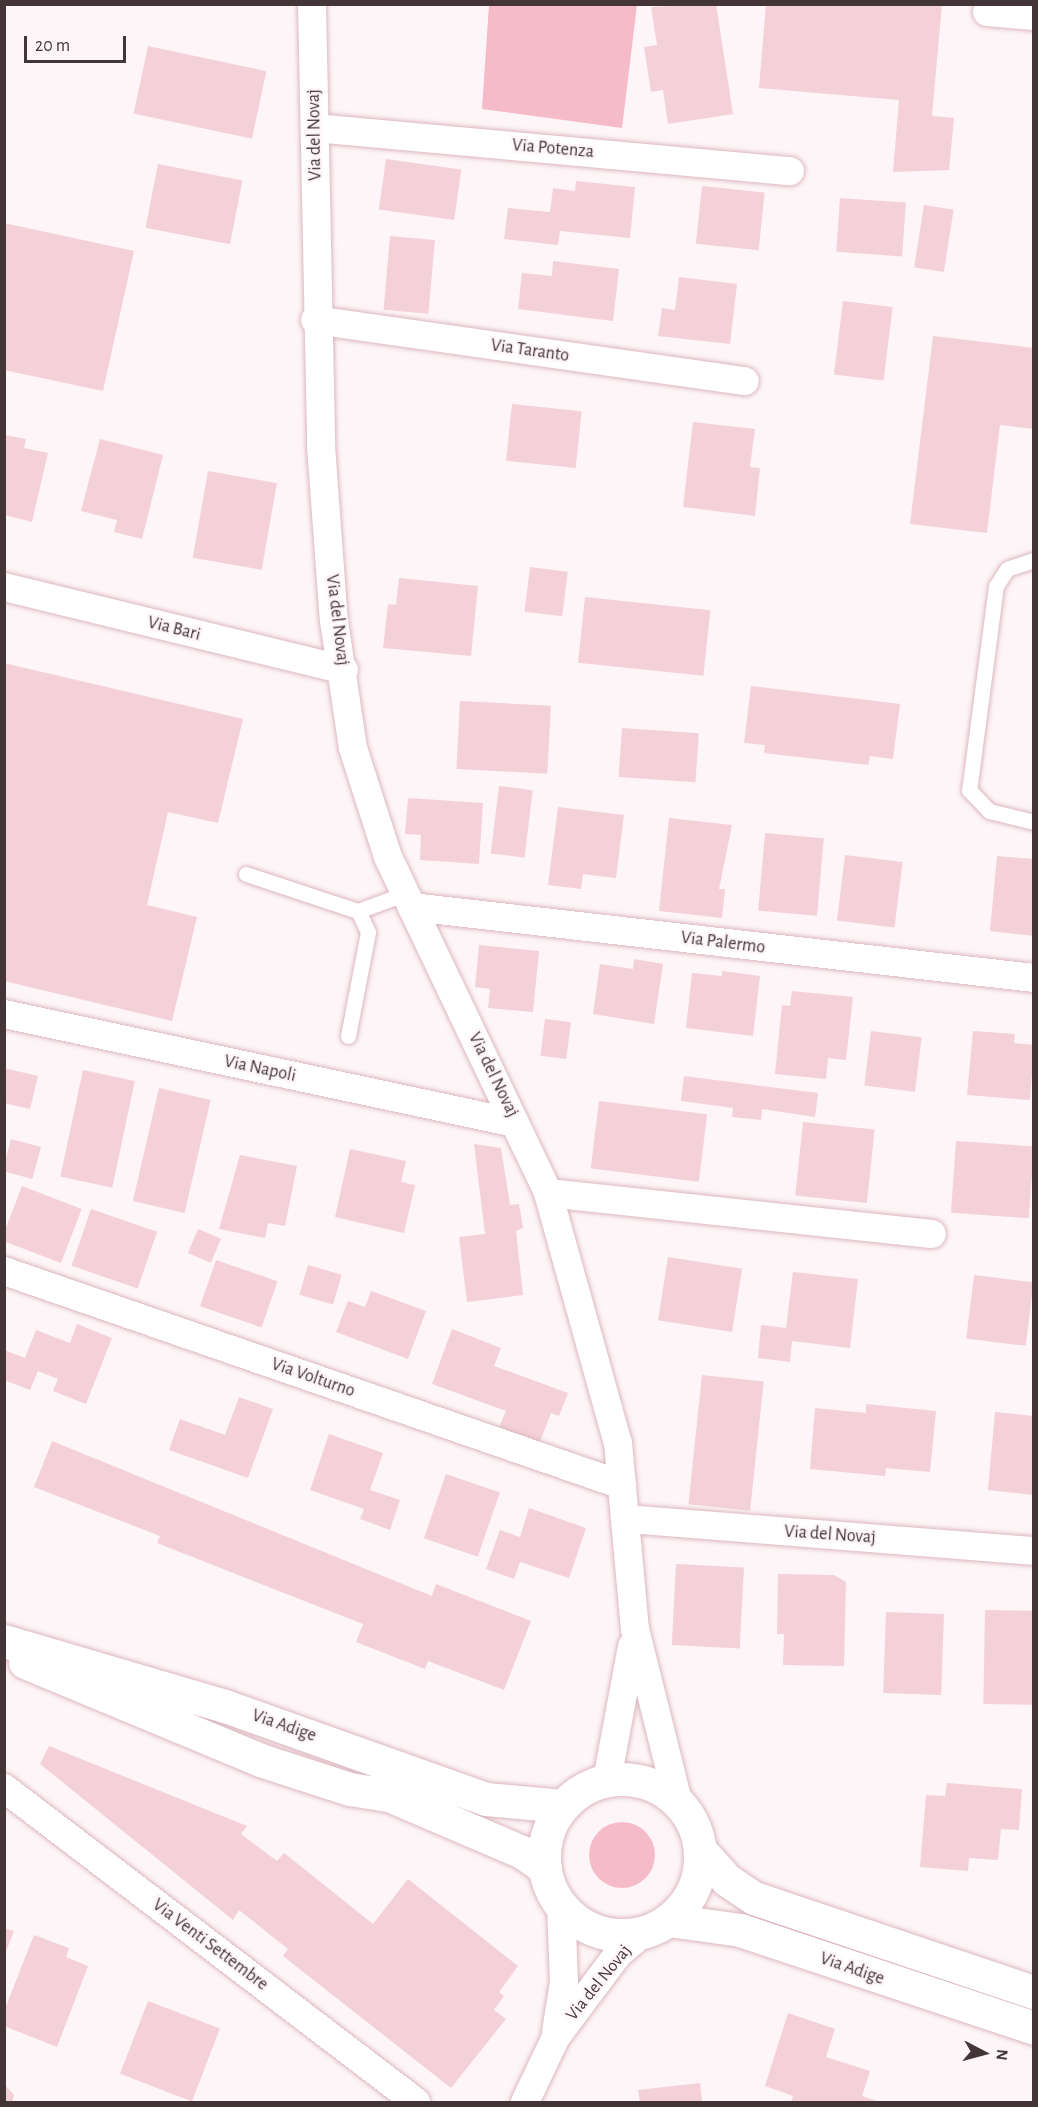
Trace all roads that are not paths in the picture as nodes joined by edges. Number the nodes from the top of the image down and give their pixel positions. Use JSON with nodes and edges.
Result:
{"nodes":[{"id":1,"x":312,"y":4,"type":"edge"},
{"id":2,"x":987,"y":12,"type":"dead end"},
{"id":3,"x":1034,"y":16,"type":"edge"},
{"id":4,"x":315,"y":128,"type":"junction"},
{"id":5,"x":790,"y":171,"type":"dead end"},
{"id":6,"x":315,"y":320,"type":"junction"},
{"id":7,"x":745,"y":381,"type":"dead end"},
{"id":8,"x":1034,"y":560,"type":"edge"},
{"id":9,"x":4,"y":587,"type":"edge"},
{"id":10,"x":344,"y":670,"type":"junction"},
{"id":11,"x":1034,"y":822,"type":"edge"},
{"id":12,"x":246,"y":874,"type":"dead end"},
{"id":13,"x":408,"y":900,"type":"junction"},
{"id":14,"x":358,"y":911,"type":"junction"},
{"id":15,"x":1034,"y":978,"type":"edge"},
{"id":16,"x":4,"y":1014,"type":"edge"},
{"id":17,"x":348,"y":1036,"type":"dead end"},
{"id":18,"x":515,"y":1123,"type":"junction"},
{"id":19,"x":548,"y":1193,"type":"junction"},
{"id":20,"x":932,"y":1234,"type":"dead end"},
{"id":21,"x":4,"y":1272,"type":"edge"},
{"id":22,"x":622,"y":1485,"type":"junction"},
{"id":23,"x":627,"y":1519,"type":"junction"},
{"id":24,"x":1034,"y":1551,"type":"edge"},
{"id":25,"x":635,"y":1629,"type":"junction"},
{"id":26,"x":4,"y":1641,"type":"edge"},
{"id":27,"x":4,"y":1652,"type":"edge"},
{"id":28,"x":607,"y":1780,"type":"junction"},
{"id":29,"x":4,"y":1788,"type":"edge"},
{"id":30,"x":678,"y":1801,"type":"junction"},
{"id":31,"x":563,"y":1806,"type":"junction"},
{"id":32,"x":700,"y":1850,"type":"junction"},
{"id":33,"x":545,"y":1868,"type":"junction"},
{"id":34,"x":561,"y":1905,"type":"junction"},
{"id":35,"x":657,"y":1926,"type":"junction"},
{"id":36,"x":1034,"y":1992,"type":"edge"},
{"id":37,"x":1034,"y":2028,"type":"edge"},
{"id":38,"x":556,"y":2037,"type":"junction"},
{"id":39,"x":416,"y":2103,"type":"edge"},
{"id":40,"x":525,"y":2103,"type":"edge"}],
"edges":[{"from":1,"to":4,"type":"street","name":"Via del Novaj"},
{"from":2,"to":3,"type":"street"},
{"from":4,"to":5,"type":"street","name":"Via Potenza"},
{"from":4,"to":6,"type":"street","name":"Via del Novaj"},
{"from":6,"to":7,"type":"street","name":"Via Taranto"},
{"from":6,"to":10,"type":"street","name":"Via del Novaj"},
{"from":8,"to":11,"type":"lane"},
{"from":9,"to":10,"type":"street","name":"Via Bari"},
{"from":10,"to":13,"type":"street","name":"Via del Novaj"},
{"from":12,"to":14,"type":"lane"},
{"from":13,"to":14,"type":"lane"},
{"from":13,"to":15,"type":"street","name":"Via Palermo"},
{"from":13,"to":18,"type":"street","name":"Via del Novaj"},
{"from":14,"to":17,"type":"lane"},
{"from":16,"to":18,"type":"street","name":"Via Napoli"},
{"from":18,"to":19,"type":"street","name":"Via del Novaj"},
{"from":19,"to":20,"type":"street"},
{"from":19,"to":22,"type":"street","name":"Via del Novaj"},
{"from":21,"to":22,"type":"street","name":"Via Volturno"},
{"from":22,"to":23,"type":"street","name":"Via del Novaj"},
{"from":23,"to":24,"type":"street","name":"Via del Novaj"},
{"from":23,"to":25,"type":"street","name":"Via del Novaj"},
{"from":25,"to":28,"type":"street","name":"Via del Novaj"},
{"from":25,"to":30,"type":"street","name":"Via del Novaj"},
{"from":26,"to":31,"type":"street","name":"Via Adige"},
{"from":27,"to":33,"type":"street"},
{"from":28,"to":30,"type":"street"},
{"from":28,"to":31,"type":"street"},
{"from":29,"to":39,"type":"street","name":"Via Venti Settembre"},
{"from":30,"to":32,"type":"street"},
{"from":31,"to":33,"type":"street"},
{"from":32,"to":35,"type":"street"},
{"from":32,"to":36,"type":"street"},
{"from":33,"to":34,"type":"street"},
{"from":34,"to":35,"type":"street"},
{"from":34,"to":38,"type":"street","name":"Via del Novaj"},
{"from":35,"to":37,"type":"street","name":"Via Adige"},
{"from":35,"to":38,"type":"street","name":"Via del Novaj"},
{"from":38,"to":40,"type":"street","name":"Via del Novaj"}]}
